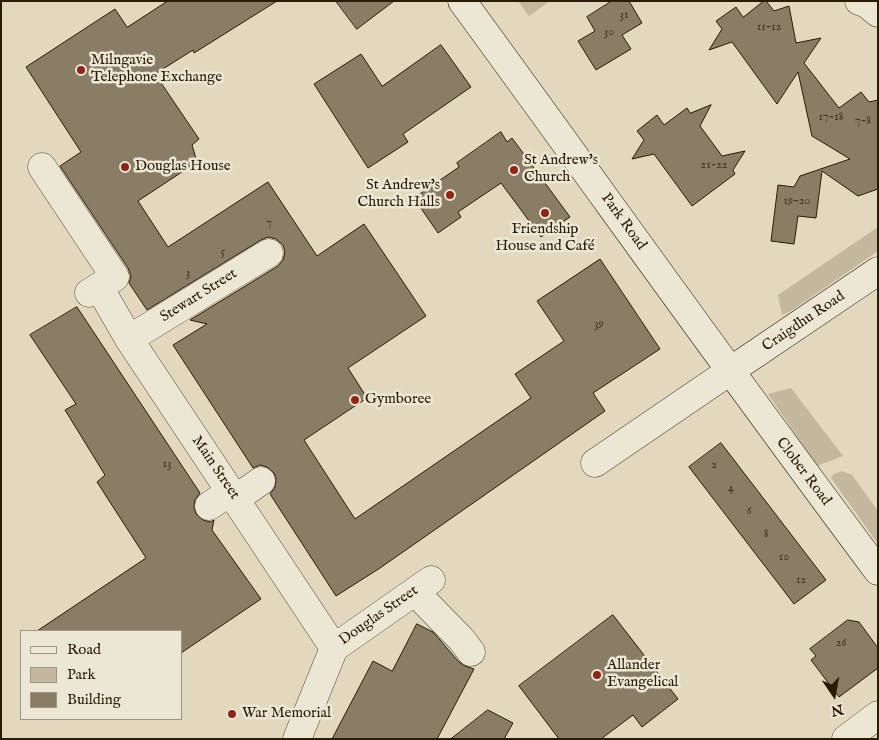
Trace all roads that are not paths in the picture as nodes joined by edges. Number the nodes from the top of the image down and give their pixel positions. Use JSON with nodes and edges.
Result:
{"nodes":[{"id":1,"x":462,"y":1,"type":"edge"},
{"id":2,"x":42,"y":167,"type":"dead end"},
{"id":3,"x":269,"y":252,"type":"dead end"},
{"id":4,"x":878,"y":271,"type":"edge"},
{"id":5,"x":128,"y":339,"type":"junction"},
{"id":6,"x":730,"y":372,"type":"junction"},
{"id":7,"x":595,"y":463,"type":"dead end"},
{"id":8,"x":262,"y":481,"type":"dead end"},
{"id":9,"x":225,"y":499,"type":"junction"},
{"id":10,"x":878,"y":571,"type":"edge"},
{"id":11,"x":334,"y":648,"type":"junction"},
{"id":12,"x":471,"y":652,"type":"dead end"},
{"id":13,"x":878,"y":715,"type":"edge"},
{"id":14,"x":297,"y":739,"type":"edge"},
{"id":15,"x":846,"y":739,"type":"edge"}],
"edges":[{"from":1,"to":6,"type":"street","name":"Park Road"},
{"from":2,"to":5,"type":"street","name":"Main Street"},
{"from":3,"to":5,"type":"street","name":"Stewart Street"},
{"from":4,"to":6,"type":"street","name":"Craigdhu Road"},
{"from":5,"to":9,"type":"street","name":"Main Street"},
{"from":6,"to":7,"type":"street"},
{"from":6,"to":10,"type":"street","name":"Clober Road"},
{"from":8,"to":9,"type":"street"},
{"from":9,"to":11,"type":"street","name":"Main Street"},
{"from":11,"to":12,"type":"street","name":"Douglas Street"},
{"from":11,"to":14,"type":"street","name":"Douglas Street"},
{"from":13,"to":15,"type":"street"}]}
